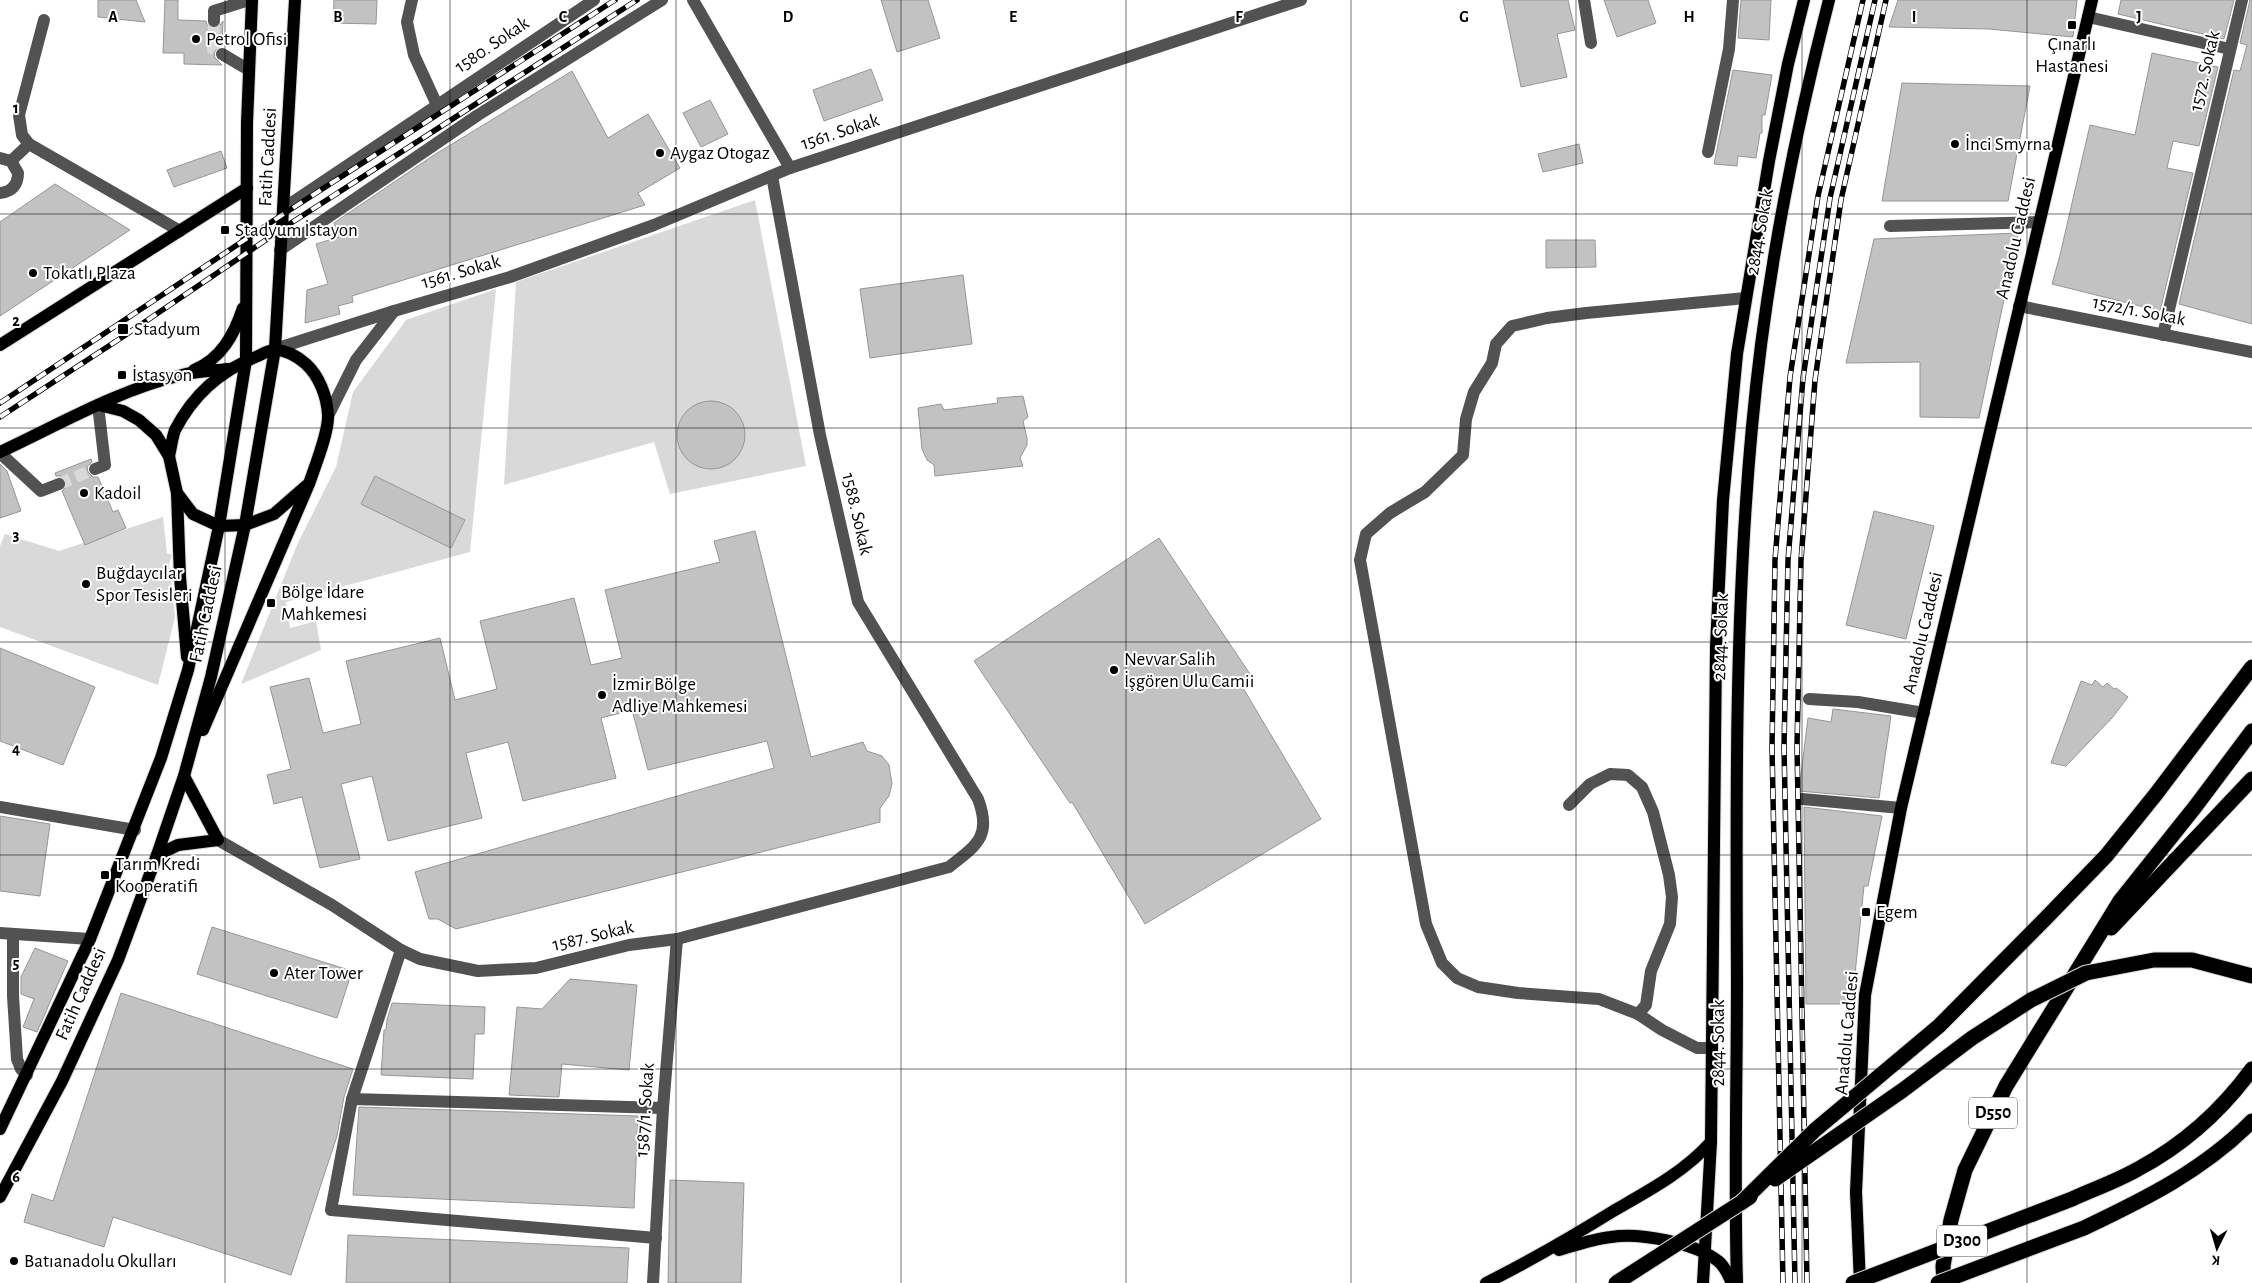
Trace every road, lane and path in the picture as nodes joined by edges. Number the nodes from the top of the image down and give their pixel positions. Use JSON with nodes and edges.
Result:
{"nodes":[{"id":1,"x":250,"y":0,"type":"edge"},
{"id":2,"x":295,"y":0,"type":"edge"},
{"id":3,"x":412,"y":0,"type":"edge"},
{"id":4,"x":662,"y":0,"type":"edge"},
{"id":5,"x":694,"y":0,"type":"edge"},
{"id":6,"x":1301,"y":0,"type":"edge"},
{"id":7,"x":1584,"y":0,"type":"edge"},
{"id":8,"x":1733,"y":0,"type":"edge"},
{"id":9,"x":1804,"y":0,"type":"edge"},
{"id":10,"x":1829,"y":0,"type":"edge"},
{"id":11,"x":2092,"y":0,"type":"edge"},
{"id":12,"x":2242,"y":0,"type":"edge"},
{"id":13,"x":587,"y":2,"type":"edge"},
{"id":14,"x":2088,"y":17,"type":"junction"},
{"id":15,"x":44,"y":20,"type":"dead end"},
{"id":16,"x":214,"y":21,"type":"tunnel mouth"},
{"id":17,"x":1591,"y":43,"type":"dead end"},
{"id":18,"x":2230,"y":49,"type":"junction"},
{"id":19,"x":222,"y":54,"type":"tunnel mouth"},
{"id":20,"x":249,"y":70,"type":"junction"},
{"id":21,"x":437,"y":105,"type":"junction"},
{"id":22,"x":29,"y":144,"type":"junction"},
{"id":23,"x":1708,"y":152,"type":"dead end"},
{"id":24,"x":6,"y":160,"type":"edge"},
{"id":25,"x":790,"y":168,"type":"junction"},
{"id":26,"x":772,"y":176,"type":"junction"},
{"id":27,"x":247,"y":188,"type":"junction"},
{"id":28,"x":0,"y":193,"type":"edge"},
{"id":29,"x":284,"y":208,"type":"junction"},
{"id":30,"x":2039,"y":222,"type":"junction"},
{"id":31,"x":1890,"y":226,"type":"dead end"},
{"id":32,"x":180,"y":231,"type":"junction"},
{"id":33,"x":280,"y":250,"type":"junction"},
{"id":34,"x":246,"y":298,"type":"junction"},
{"id":35,"x":1746,"y":298,"type":"junction"},
{"id":36,"x":2019,"y":306,"type":"junction"},
{"id":37,"x":394,"y":311,"type":"junction"},
{"id":38,"x":2164,"y":335,"type":"junction"},
{"id":39,"x":0,"y":345,"type":"edge"},
{"id":40,"x":275,"y":349,"type":"junction"},
{"id":41,"x":2252,"y":352,"type":"edge"},
{"id":42,"x":246,"y":360,"type":"junction"},
{"id":43,"x":230,"y":369,"type":"junction"},
{"id":44,"x":183,"y":375,"type":"junction"},
{"id":45,"x":99,"y":405,"type":"junction"},
{"id":46,"x":328,"y":416,"type":"junction"},
{"id":47,"x":0,"y":453,"type":"edge"},
{"id":48,"x":169,"y":456,"type":"junction"},
{"id":49,"x":95,"y":469,"type":"tunnel mouth"},
{"id":50,"x":59,"y":484,"type":"tunnel mouth"},
{"id":51,"x":309,"y":484,"type":"junction"},
{"id":52,"x":177,"y":493,"type":"junction"},
{"id":53,"x":244,"y":525,"type":"junction"},
{"id":54,"x":219,"y":526,"type":"junction"},
{"id":55,"x":2252,"y":668,"type":"edge"},
{"id":56,"x":188,"y":670,"type":"junction"},
{"id":57,"x":1809,"y":699,"type":"dead end"},
{"id":58,"x":1924,"y":713,"type":"junction"},
{"id":59,"x":2252,"y":731,"type":"edge"},
{"id":60,"x":184,"y":776,"type":"junction"},
{"id":61,"x":2252,"y":778,"type":"edge"},
{"id":62,"x":1802,"y":799,"type":"dead end"},
{"id":63,"x":1569,"y":805,"type":"dead end"},
{"id":64,"x":0,"y":807,"type":"edge"},
{"id":65,"x":1901,"y":808,"type":"junction"},
{"id":66,"x":984,"y":829,"type":"joint"},
{"id":67,"x":135,"y":830,"type":"junction"},
{"id":68,"x":218,"y":840,"type":"junction"},
{"id":69,"x":157,"y":855,"type":"junction"},
{"id":70,"x":6,"y":933,"type":"edge"},
{"id":71,"x":90,"y":939,"type":"junction"},
{"id":72,"x":678,"y":940,"type":"junction"},
{"id":73,"x":401,"y":950,"type":"junction"},
{"id":74,"x":2084,"y":958,"type":"junction"},
{"id":75,"x":2252,"y":976,"type":"edge"},
{"id":76,"x":1638,"y":1014,"type":"junction"},
{"id":77,"x":1712,"y":1048,"type":"junction"},
{"id":78,"x":2252,"y":1069,"type":"edge"},
{"id":79,"x":27,"y":1075,"type":"junction"},
{"id":80,"x":352,"y":1099,"type":"junction"},
{"id":81,"x":663,"y":1108,"type":"junction"},
{"id":82,"x":2252,"y":1121,"type":"edge"},
{"id":83,"x":0,"y":1129,"type":"edge"},
{"id":84,"x":1711,"y":1142,"type":"junction"},
{"id":85,"x":0,"y":1198,"type":"edge"},
{"id":86,"x":1742,"y":1203,"type":"junction"},
{"id":87,"x":656,"y":1238,"type":"junction"},
{"id":88,"x":1704,"y":1252,"type":"junction"},
{"id":89,"x":1537,"y":1257,"type":"junction"},
{"id":90,"x":653,"y":1283,"type":"edge"},
{"id":91,"x":1486,"y":1283,"type":"edge"},
{"id":92,"x":1616,"y":1283,"type":"edge"},
{"id":93,"x":1703,"y":1283,"type":"edge"},
{"id":94,"x":1732,"y":1283,"type":"edge"},
{"id":95,"x":1736,"y":1283,"type":"edge"},
{"id":96,"x":1853,"y":1283,"type":"edge"},
{"id":97,"x":1860,"y":1283,"type":"edge"},
{"id":98,"x":1938,"y":1283,"type":"edge"},
{"id":99,"x":1944,"y":1283,"type":"edge"}],
"edges":[{"from":1,"to":16,"type":"street"},
{"from":1,"to":20,"type":"main road","name":"Fatih Caddesi"},
{"from":2,"to":29,"type":"main road","name":"Fatih Caddesi"},
{"from":3,"to":21,"type":"street"},
{"from":4,"to":33,"type":"street"},
{"from":5,"to":25,"type":"street"},
{"from":6,"to":25,"type":"street","name":"1561. Sokak"},
{"from":7,"to":17,"type":"street"},
{"from":8,"to":23,"type":"street"},
{"from":9,"to":35,"type":"main road","name":"2844. Sokak"},
{"from":10,"to":95,"type":"main road","name":"2844. Sokak"},
{"from":11,"to":14,"type":"main road","name":"Anadolu Caddesi"},
{"from":12,"to":18,"type":"street","name":"1572. Sokak"},
{"from":13,"to":21,"type":"street","name":"1580. Sokak"},
{"from":14,"to":18,"type":"street"},
{"from":14,"to":30,"type":"main road","name":"Anadolu Caddesi"},
{"from":15,"to":22,"type":"street"},
{"from":18,"to":38,"type":"street","name":"1572. Sokak"},
{"from":19,"to":20,"type":"street"},
{"from":20,"to":27,"type":"main road","name":"Fatih Caddesi"},
{"from":21,"to":29,"type":"street","name":"1580. Sokak"},
{"from":22,"to":24,"type":"street"},
{"from":22,"to":32,"type":"street"},
{"from":24,"to":28,"type":"street"},
{"from":25,"to":26,"type":"street","name":"1561. Sokak"},
{"from":26,"to":37,"type":"street","name":"1561. Sokak"},
{"from":26,"to":66,"type":"street","name":"1588. Sokak"},
{"from":27,"to":32,"type":"main road"},
{"from":27,"to":34,"type":"main road","name":"Fatih Caddesi"},
{"from":29,"to":33,"type":"main road","name":"Fatih Caddesi"},
{"from":30,"to":31,"type":"street"},
{"from":30,"to":36,"type":"main road","name":"Anadolu Caddesi"},
{"from":32,"to":39,"type":"main road"},
{"from":33,"to":40,"type":"main road","name":"Fatih Caddesi"},
{"from":34,"to":42,"type":"main road","name":"Fatih Caddesi"},
{"from":34,"to":44,"type":"main road"},
{"from":35,"to":76,"type":"street"},
{"from":35,"to":77,"type":"main road","name":"2844. Sokak"},
{"from":36,"to":38,"type":"street","name":"1572/1. Sokak"},
{"from":36,"to":58,"type":"main road","name":"Anadolu Caddesi"},
{"from":37,"to":40,"type":"street","name":"1561. Sokak"},
{"from":37,"to":46,"type":"street"},
{"from":38,"to":41,"type":"street","name":"1572/1. Sokak"},
{"from":40,"to":42,"type":"main road"},
{"from":40,"to":46,"type":"main road"},
{"from":40,"to":53,"type":"main road","name":"Fatih Caddesi"},
{"from":42,"to":43,"type":"main road"},
{"from":42,"to":54,"type":"main road","name":"Fatih Caddesi"},
{"from":43,"to":44,"type":"main road"},
{"from":43,"to":48,"type":"main road"},
{"from":44,"to":45,"type":"main road"},
{"from":45,"to":47,"type":"main road"},
{"from":45,"to":48,"type":"main road"},
{"from":45,"to":49,"type":"street"},
{"from":46,"to":51,"type":"main road"},
{"from":47,"to":50,"type":"street"},
{"from":48,"to":52,"type":"main road"},
{"from":51,"to":53,"type":"main road"},
{"from":51,"to":60,"type":"main road"},
{"from":52,"to":54,"type":"main road"},
{"from":52,"to":56,"type":"main road"},
{"from":53,"to":54,"type":"main road"},
{"from":53,"to":60,"type":"main road","name":"Fatih Caddesi"},
{"from":54,"to":56,"type":"main road","name":"Fatih Caddesi"},
{"from":55,"to":86,"type":"highway","bridge":true},
{"from":56,"to":67,"type":"main road","name":"Fatih Caddesi"},
{"from":57,"to":58,"type":"street"},
{"from":58,"to":65,"type":"main road","name":"Anadolu Caddesi"},
{"from":59,"to":74,"type":"highway"},
{"from":60,"to":68,"type":"main road"},
{"from":60,"to":69,"type":"main road","name":"Fatih Caddesi"},
{"from":61,"to":74,"type":"highway","number":"D550"},
{"from":62,"to":65,"type":"street"},
{"from":63,"to":76,"type":"street"},
{"from":64,"to":67,"type":"street"},
{"from":65,"to":97,"type":"main road","name":"Anadolu Caddesi"},
{"from":66,"to":72,"type":"street","name":"1587. Sokak"},
{"from":67,"to":71,"type":"main road","name":"Fatih Caddesi"},
{"from":68,"to":69,"type":"main road"},
{"from":68,"to":73,"type":"street","name":"1587. Sokak"},
{"from":69,"to":85,"type":"main road","name":"Fatih Caddesi"},
{"from":70,"to":71,"type":"street"},
{"from":70,"to":79,"type":"street"},
{"from":71,"to":79,"type":"main road","name":"Fatih Caddesi"},
{"from":72,"to":73,"type":"street","name":"1587. Sokak"},
{"from":72,"to":81,"type":"street","name":"1587/1. Sokak"},
{"from":73,"to":80,"type":"street"},
{"from":74,"to":99,"type":"highway","number":"D550"},
{"from":75,"to":86,"type":"highway","bridge":true},
{"from":76,"to":77,"type":"street"},
{"from":77,"to":84,"type":"main road","name":"2844. Sokak"},
{"from":78,"to":96,"type":"highway","number":"D300","bridge":true},
{"from":79,"to":83,"type":"main road","name":"Fatih Caddesi"},
{"from":80,"to":81,"type":"street"},
{"from":80,"to":87,"type":"street"},
{"from":81,"to":87,"type":"street","name":"1587/1. Sokak"},
{"from":82,"to":98,"type":"highway","number":"D300","bridge":true},
{"from":84,"to":88,"type":"main road","name":"2844. Sokak"},
{"from":84,"to":89,"type":"main road"},
{"from":86,"to":92,"type":"highway","bridge":true},
{"from":87,"to":90,"type":"street","name":"1587/1. Sokak"},
{"from":88,"to":89,"type":"main road"},
{"from":88,"to":93,"type":"main road","name":"2844. Sokak"},
{"from":88,"to":94,"type":"main road"},
{"from":89,"to":91,"type":"main road"}]}
